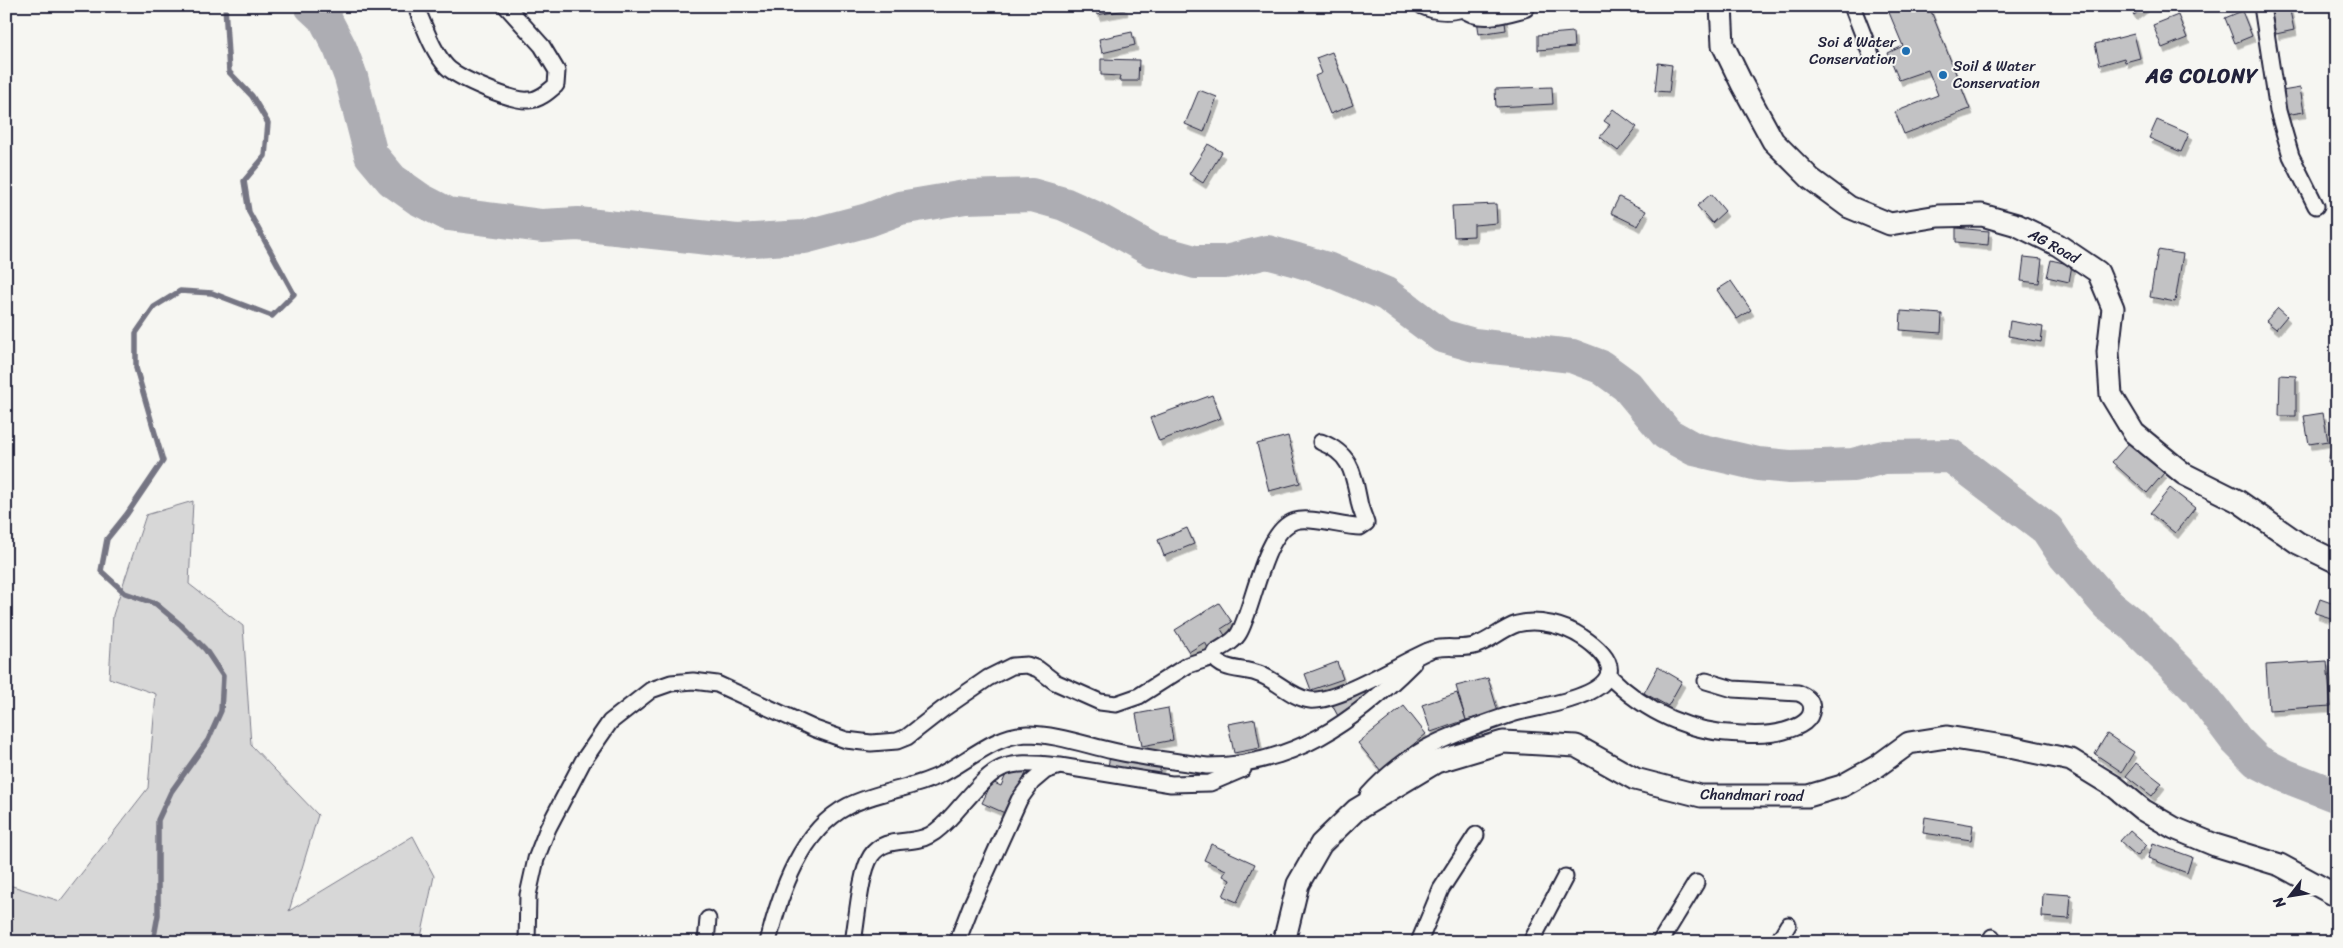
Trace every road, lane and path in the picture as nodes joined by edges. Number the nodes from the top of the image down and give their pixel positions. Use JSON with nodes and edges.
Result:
{"nodes":[{"id":1,"x":418,"y":6,"type":"edge"},
{"id":2,"x":506,"y":6,"type":"edge"},
{"id":3,"x":1422,"y":6,"type":"edge"},
{"id":4,"x":1524,"y":6,"type":"edge"},
{"id":5,"x":1721,"y":6,"type":"edge"},
{"id":6,"x":1852,"y":6,"type":"edge"},
{"id":7,"x":2262,"y":6,"type":"edge"},
{"id":8,"x":1465,"y":7,"type":"edge"},
{"id":9,"x":1870,"y":55,"type":"dead end"},
{"id":10,"x":2316,"y":206,"type":"dead end"},
{"id":11,"x":1321,"y":442,"type":"dead end"},
{"id":12,"x":2337,"y":562,"type":"edge"},
{"id":13,"x":1421,"y":655,"type":"junction"},
{"id":14,"x":1213,"y":657,"type":"junction"},
{"id":15,"x":1608,"y":675,"type":"junction"},
{"id":16,"x":1706,"y":681,"type":"dead end"},
{"id":17,"x":1272,"y":757,"type":"junction"},
{"id":18,"x":1060,"y":766,"type":"junction"},
{"id":19,"x":1356,"y":810,"type":"junction"},
{"id":20,"x":1476,"y":835,"type":"dead end"},
{"id":21,"x":1565,"y":877,"type":"dead end"},
{"id":22,"x":1696,"y":883,"type":"dead end"},
{"id":23,"x":2337,"y":896,"type":"edge"},
{"id":24,"x":708,"y":919,"type":"dead end"},
{"id":25,"x":1788,"y":924,"type":"dead end"},
{"id":26,"x":527,"y":942,"type":"edge"},
{"id":27,"x":706,"y":942,"type":"edge"},
{"id":28,"x":768,"y":942,"type":"edge"},
{"id":29,"x":853,"y":942,"type":"edge"},
{"id":30,"x":958,"y":942,"type":"edge"},
{"id":31,"x":1284,"y":942,"type":"edge"},
{"id":32,"x":1419,"y":942,"type":"edge"},
{"id":33,"x":1531,"y":942,"type":"edge"},
{"id":34,"x":1660,"y":942,"type":"edge"},
{"id":35,"x":1778,"y":942,"type":"edge"}],
"edges":[{"from":1,"to":2,"type":"street"},
{"from":3,"to":8,"type":"street"},
{"from":4,"to":8,"type":"main road"},
{"from":5,"to":12,"type":"main road","name":"AG Road"},
{"from":6,"to":9,"type":"street"},
{"from":7,"to":10,"type":"street"},
{"from":11,"to":14,"type":"street"},
{"from":13,"to":14,"type":"street"},
{"from":13,"to":15,"type":"street"},
{"from":13,"to":17,"type":"street"},
{"from":14,"to":26,"type":"street"},
{"from":15,"to":16,"type":"street"},
{"from":15,"to":19,"type":"street"},
{"from":17,"to":18,"type":"street"},
{"from":17,"to":28,"type":"street"},
{"from":18,"to":29,"type":"street"},
{"from":18,"to":30,"type":"street"},
{"from":19,"to":23,"type":"main road","name":"Chandmari road"},
{"from":19,"to":31,"type":"main road","name":"Chandmari road"},
{"from":20,"to":32,"type":"street"},
{"from":21,"to":33,"type":"street"},
{"from":22,"to":34,"type":"street"},
{"from":24,"to":27,"type":"street"},
{"from":25,"to":35,"type":"street"}]}
